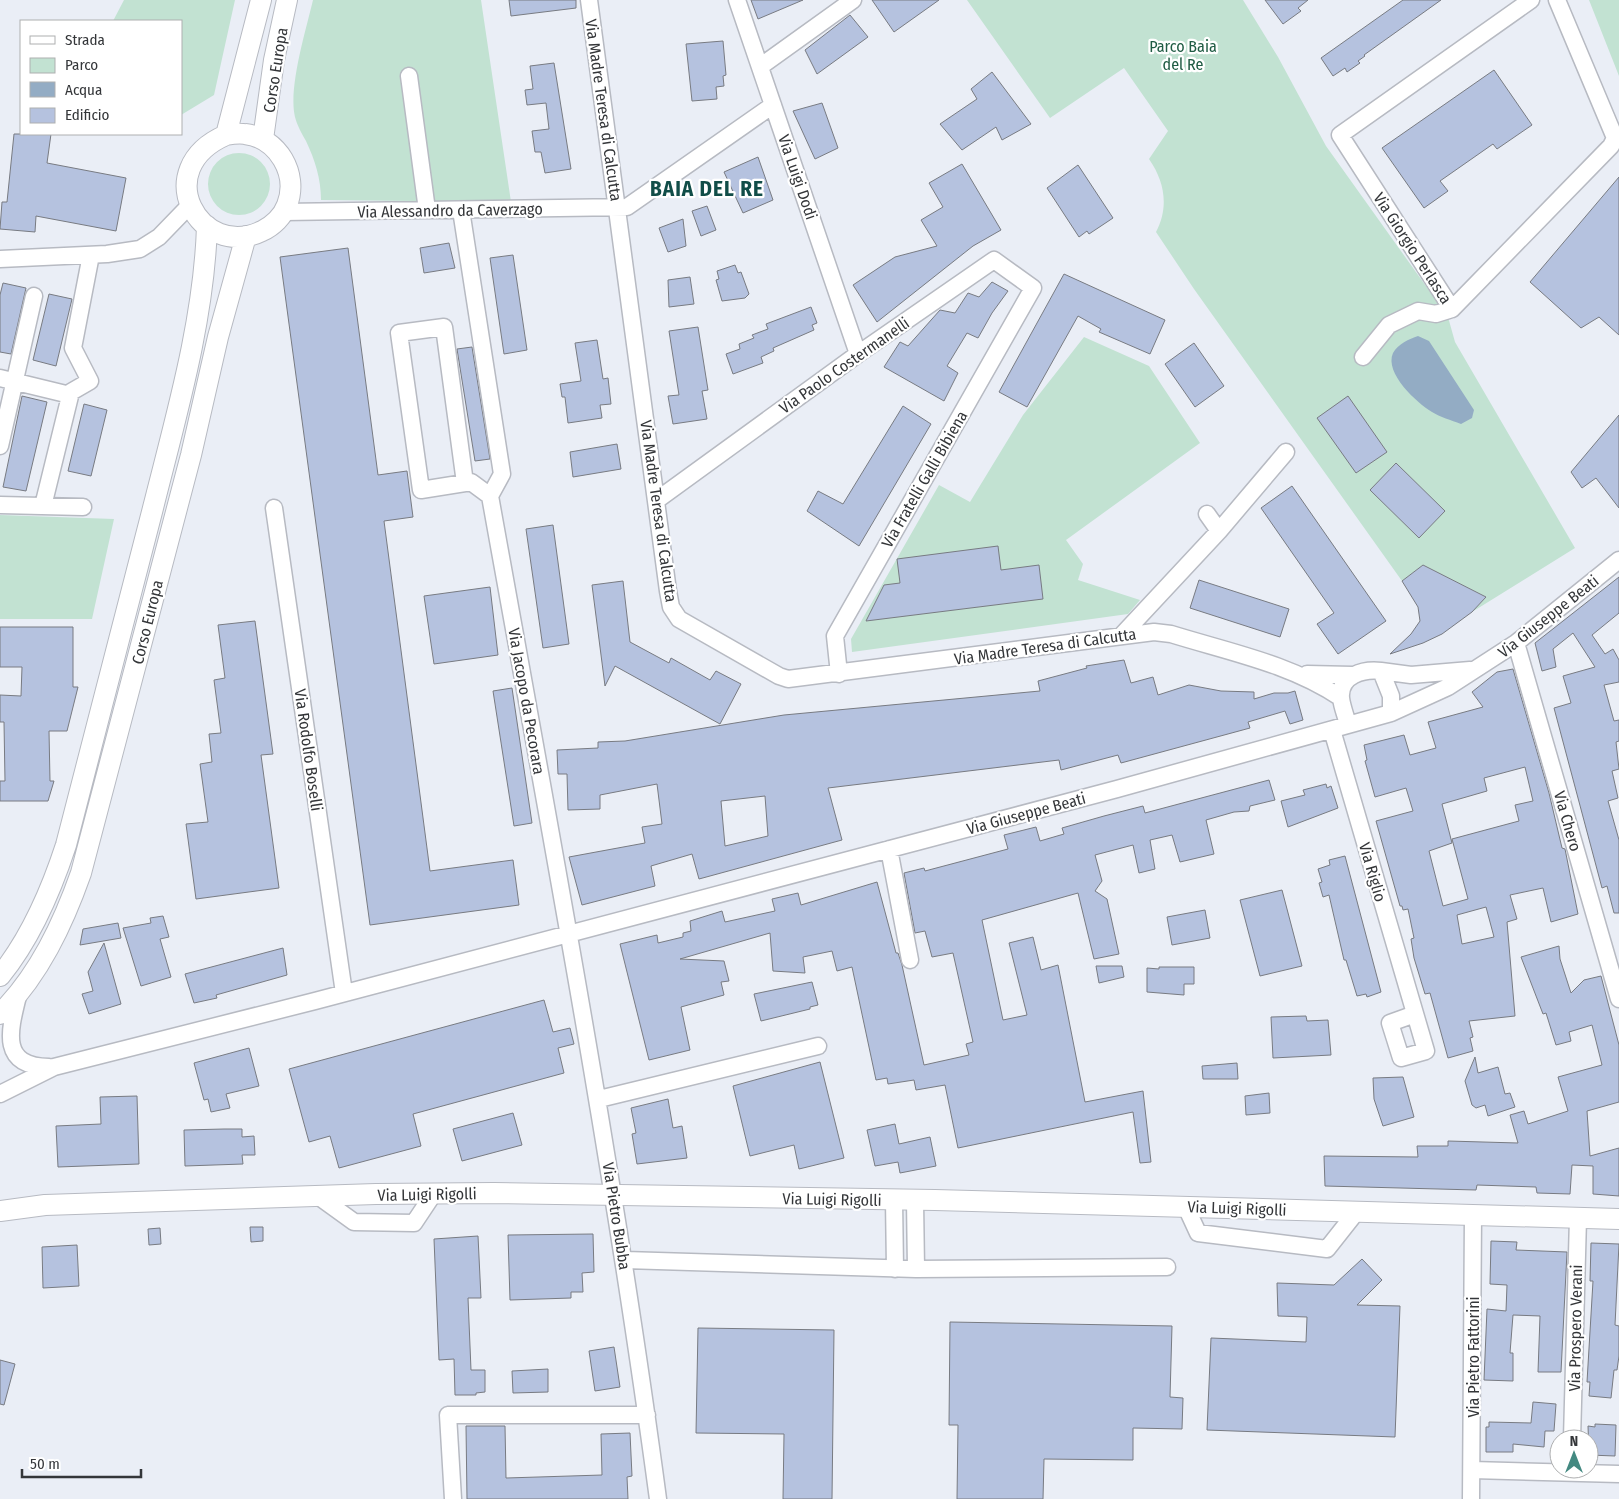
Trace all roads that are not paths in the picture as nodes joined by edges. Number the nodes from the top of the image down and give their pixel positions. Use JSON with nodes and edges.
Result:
{"nodes":[{"id":1,"x":261,"y":0,"type":"edge"},
{"id":2,"x":287,"y":0,"type":"edge"},
{"id":3,"x":589,"y":0,"type":"edge"},
{"id":4,"x":737,"y":0,"type":"edge"},
{"id":5,"x":853,"y":0,"type":"edge"},
{"id":6,"x":1530,"y":0,"type":"edge"},
{"id":7,"x":1557,"y":0,"type":"edge"},
{"id":8,"x":761,"y":66,"type":"junction"},
{"id":9,"x":410,"y":76,"type":"dead end"},
{"id":10,"x":773,"y":105,"type":"junction"},
{"id":11,"x":226,"y":135,"type":"junction"},
{"id":12,"x":263,"y":139,"type":"junction"},
{"id":13,"x":1615,"y":150,"type":"edge"},
{"id":14,"x":190,"y":205,"type":"junction"},
{"id":15,"x":617,"y":209,"type":"junction"},
{"id":16,"x":426,"y":210,"type":"junction"},
{"id":17,"x":461,"y":210,"type":"junction"},
{"id":18,"x":283,"y":212,"type":"junction"},
{"id":19,"x":207,"y":226,"type":"junction"},
{"id":20,"x":246,"y":236,"type":"junction"},
{"id":21,"x":91,"y":255,"type":"junction"},
{"id":22,"x":0,"y":259,"type":"edge"},
{"id":23,"x":1033,"y":288,"type":"joint"},
{"id":24,"x":34,"y":296,"type":"dead end"},
{"id":25,"x":1452,"y":309,"type":"junction"},
{"id":26,"x":858,"y":354,"type":"junction"},
{"id":27,"x":1363,"y":357,"type":"dead end"},
{"id":28,"x":7,"y":379,"type":"edge"},
{"id":29,"x":70,"y":396,"type":"junction"},
{"id":30,"x":0,"y":446,"type":"edge"},
{"id":31,"x":1286,"y":452,"type":"dead end"},
{"id":32,"x":465,"y":484,"type":"junction"},
{"id":33,"x":490,"y":496,"type":"junction"},
{"id":34,"x":657,"y":500,"type":"junction"},
{"id":35,"x":0,"y":505,"type":"edge"},
{"id":36,"x":44,"y":506,"type":"junction"},
{"id":37,"x":83,"y":507,"type":"dead end"},
{"id":38,"x":274,"y":508,"type":"dead end"},
{"id":39,"x":1207,"y":514,"type":"dead end"},
{"id":40,"x":1219,"y":531,"type":"junction"},
{"id":41,"x":1619,"y":560,"type":"edge"},
{"id":42,"x":1122,"y":635,"type":"junction"},
{"id":43,"x":1516,"y":643,"type":"junction"},
{"id":44,"x":1475,"y":670,"type":"junction"},
{"id":45,"x":1381,"y":672,"type":"junction"},
{"id":46,"x":839,"y":674,"type":"junction"},
{"id":47,"x":1299,"y":674,"type":"junction"},
{"id":48,"x":1353,"y":675,"type":"junction"},
{"id":49,"x":1341,"y":698,"type":"junction"},
{"id":50,"x":1391,"y":713,"type":"junction"},
{"id":51,"x":1348,"y":725,"type":"junction"},
{"id":52,"x":1332,"y":730,"type":"junction"},
{"id":53,"x":890,"y":849,"type":"junction"},
{"id":54,"x":569,"y":934,"type":"junction"},
{"id":55,"x":910,"y":960,"type":"dead end"},
{"id":56,"x":0,"y":976,"type":"edge"},
{"id":57,"x":344,"y":993,"type":"junction"},
{"id":58,"x":18,"y":996,"type":"junction"},
{"id":59,"x":1619,"y":999,"type":"edge"},
{"id":60,"x":0,"y":1014,"type":"edge"},
{"id":61,"x":1415,"y":1014,"type":"dead end"},
{"id":62,"x":818,"y":1046,"type":"dead end"},
{"id":63,"x":54,"y":1067,"type":"junction"},
{"id":64,"x":24,"y":1081,"type":"junction"},
{"id":65,"x":0,"y":1094,"type":"edge"},
{"id":66,"x":598,"y":1099,"type":"junction"},
{"id":67,"x":0,"y":1107,"type":"edge"},
{"id":68,"x":434,"y":1193,"type":"junction"},
{"id":69,"x":614,"y":1194,"type":"junction"},
{"id":70,"x":318,"y":1196,"type":"junction"},
{"id":71,"x":894,"y":1200,"type":"junction"},
{"id":72,"x":915,"y":1201,"type":"junction"},
{"id":73,"x":0,"y":1202,"type":"edge"},
{"id":74,"x":45,"y":1205,"type":"junction"},
{"id":75,"x":1186,"y":1207,"type":"junction"},
{"id":76,"x":0,"y":1211,"type":"edge"},
{"id":77,"x":1357,"y":1212,"type":"junction"},
{"id":78,"x":1473,"y":1215,"type":"junction"},
{"id":79,"x":1578,"y":1218,"type":"junction"},
{"id":80,"x":1619,"y":1219,"type":"edge"},
{"id":81,"x":625,"y":1260,"type":"junction"},
{"id":82,"x":1166,"y":1267,"type":"dead end"},
{"id":83,"x":895,"y":1269,"type":"junction"},
{"id":84,"x":916,"y":1269,"type":"junction"},
{"id":85,"x":647,"y":1414,"type":"junction"},
{"id":86,"x":1572,"y":1429,"type":"edge"},
{"id":87,"x":1472,"y":1470,"type":"junction"},
{"id":88,"x":1549,"y":1471,"type":"edge"},
{"id":89,"x":1599,"y":1473,"type":"edge"},
{"id":90,"x":1619,"y":1474,"type":"edge"},
{"id":91,"x":453,"y":1499,"type":"edge"},
{"id":92,"x":658,"y":1499,"type":"edge"},
{"id":93,"x":1471,"y":1499,"type":"edge"}],
"edges":[{"from":1,"to":11,"type":"main road","name":"Corso Europa"},
{"from":2,"to":12,"type":"main road","name":"Corso Europa"},
{"from":3,"to":15,"type":"street","name":"Via Madre Teresa di Calcutta"},
{"from":4,"to":8,"type":"street","name":"Via Luigi Dodi"},
{"from":5,"to":8,"type":"street"},
{"from":6,"to":25,"type":"street","name":"Via Giorgio Perlasca"},
{"from":7,"to":13,"type":"street","name":"Via Giorgio Perlasca"},
{"from":8,"to":10,"type":"street","name":"Via Luigi Dodi"},
{"from":9,"to":16,"type":"street"},
{"from":10,"to":15,"type":"street"},
{"from":10,"to":26,"type":"street","name":"Via Luigi Dodi"},
{"from":11,"to":12,"type":"main road"},
{"from":11,"to":14,"type":"main road"},
{"from":12,"to":18,"type":"main road"},
{"from":13,"to":25,"type":"street","name":"Via Giorgio Perlasca"},
{"from":14,"to":19,"type":"main road"},
{"from":14,"to":21,"type":"street"},
{"from":15,"to":17,"type":"street","name":"Via Alessandro da Caverzago"},
{"from":15,"to":34,"type":"street","name":"Via Madre Teresa di Calcutta"},
{"from":16,"to":17,"type":"street","name":"Via Alessandro da Caverzago"},
{"from":16,"to":18,"type":"street","name":"Via Alessandro da Caverzago"},
{"from":17,"to":33,"type":"street"},
{"from":18,"to":20,"type":"main road"},
{"from":19,"to":20,"type":"main road"},
{"from":19,"to":56,"type":"main road","name":"Corso Europa"},
{"from":20,"to":58,"type":"main road","name":"Corso Europa"},
{"from":21,"to":22,"type":"street"},
{"from":21,"to":29,"type":"street"},
{"from":23,"to":26,"type":"street","name":"Via Paolo Costermanelli"},
{"from":23,"to":46,"type":"street","name":"Via Fratelli Galli Bibiena"},
{"from":24,"to":28,"type":"street"},
{"from":25,"to":27,"type":"street"},
{"from":26,"to":34,"type":"street","name":"Via Paolo Costermanelli"},
{"from":28,"to":29,"type":"street"},
{"from":28,"to":30,"type":"street"},
{"from":29,"to":36,"type":"street"},
{"from":31,"to":40,"type":"street"},
{"from":32,"to":32,"type":"street"},
{"from":32,"to":33,"type":"street"},
{"from":33,"to":54,"type":"street","name":"Via Jacopo da Pecorara"},
{"from":34,"to":46,"type":"street","name":"Via Madre Teresa di Calcutta"},
{"from":35,"to":36,"type":"street"},
{"from":36,"to":37,"type":"street"},
{"from":38,"to":57,"type":"street","name":"Via Rodolfo Boselli"},
{"from":39,"to":40,"type":"street"},
{"from":40,"to":42,"type":"street"},
{"from":41,"to":43,"type":"street","name":"Via Giuseppe Beati"},
{"from":42,"to":46,"type":"street","name":"Via Madre Teresa di Calcutta"},
{"from":42,"to":47,"type":"street","name":"Via Madre Teresa di Calcutta"},
{"from":43,"to":44,"type":"street","name":"Via Giuseppe Beati"},
{"from":43,"to":59,"type":"street","name":"Via Chero"},
{"from":44,"to":45,"type":"street","name":"Via Giuseppe Beati"},
{"from":44,"to":50,"type":"street","name":"Via Giuseppe Beati"},
{"from":45,"to":48,"type":"street","name":"Via Madre Teresa di Calcutta"},
{"from":45,"to":50,"type":"street"},
{"from":47,"to":48,"type":"street","name":"Via Madre Teresa di Calcutta"},
{"from":47,"to":49,"type":"street","name":"Via Madre Teresa di Calcutta"},
{"from":48,"to":49,"type":"street"},
{"from":49,"to":51,"type":"street"},
{"from":50,"to":51,"type":"street","name":"Via Giuseppe Beati"},
{"from":51,"to":52,"type":"street","name":"Via Giuseppe Beati"},
{"from":52,"to":53,"type":"street","name":"Via Giuseppe Beati"},
{"from":52,"to":61,"type":"street","name":"Via Riglio"},
{"from":53,"to":54,"type":"street","name":"Via Giuseppe Beati"},
{"from":53,"to":55,"type":"street"},
{"from":54,"to":57,"type":"street"},
{"from":54,"to":66,"type":"street","name":"Via Pietro Bubba"},
{"from":57,"to":63,"type":"street"},
{"from":58,"to":60,"type":"main road","name":"Corso Europa"},
{"from":58,"to":63,"type":"street","name":"Corso Europa"},
{"from":62,"to":66,"type":"street"},
{"from":63,"to":64,"type":"street"},
{"from":64,"to":65,"type":"street"},
{"from":64,"to":67,"type":"street"},
{"from":66,"to":69,"type":"street","name":"Via Pietro Bubba"},
{"from":68,"to":69,"type":"main road","name":"Via Luigi Rigolli"},
{"from":68,"to":70,"type":"main road","name":"Via Luigi Rigolli"},
{"from":68,"to":70,"type":"street"},
{"from":69,"to":71,"type":"main road","name":"Via Luigi Rigolli"},
{"from":69,"to":81,"type":"street","name":"Via Pietro Bubba"},
{"from":70,"to":74,"type":"main road","name":"Via Luigi Rigolli"},
{"from":71,"to":72,"type":"main road","name":"Via Luigi Rigolli"},
{"from":71,"to":83,"type":"street"},
{"from":72,"to":75,"type":"main road","name":"Via Luigi Rigolli"},
{"from":72,"to":84,"type":"street"},
{"from":73,"to":74,"type":"main road","name":"Via Luigi Rigolli"},
{"from":74,"to":76,"type":"main road","name":"Via Luigi Rigolli"},
{"from":75,"to":77,"type":"main road","name":"Via Luigi Rigolli"},
{"from":75,"to":77,"type":"street"},
{"from":77,"to":78,"type":"main road","name":"Via Luigi Rigolli"},
{"from":78,"to":79,"type":"main road","name":"Via Luigi Rigolli"},
{"from":78,"to":87,"type":"street","name":"Via Pietro Fattorini"},
{"from":79,"to":80,"type":"main road","name":"Via Luigi Rigolli"},
{"from":79,"to":86,"type":"street","name":"Via Prospero Verani"},
{"from":81,"to":83,"type":"street"},
{"from":81,"to":85,"type":"street","name":"Via Pietro Bubba"},
{"from":82,"to":84,"type":"street"},
{"from":83,"to":84,"type":"street"},
{"from":85,"to":91,"type":"street"},
{"from":85,"to":92,"type":"street","name":"Via Pietro Bubba"},
{"from":87,"to":88,"type":"street"},
{"from":87,"to":93,"type":"street","name":"Via Pietro Fattorini"},
{"from":89,"to":90,"type":"street"}]}
